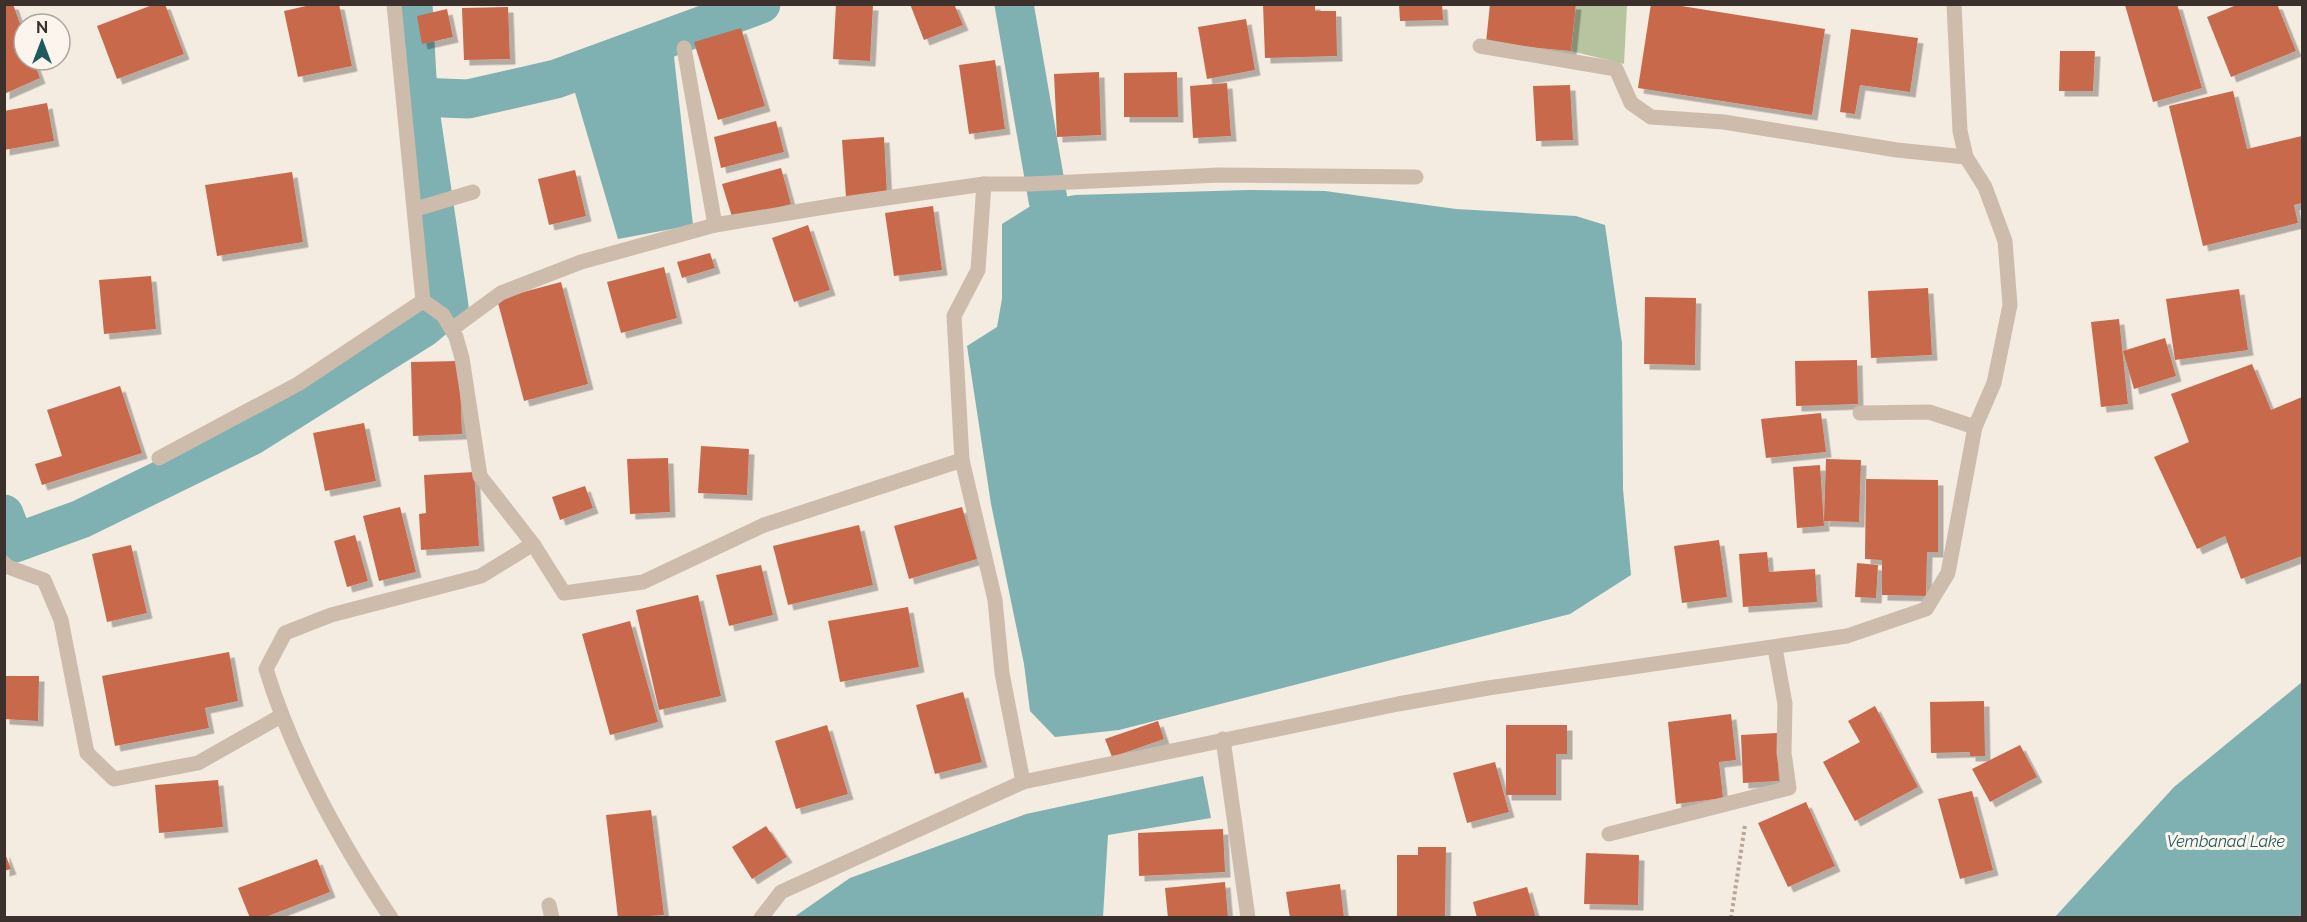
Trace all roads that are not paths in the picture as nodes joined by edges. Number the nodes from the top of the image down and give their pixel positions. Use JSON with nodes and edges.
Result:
{"nodes":[{"id":1,"x":394,"y":4,"type":"edge"},
{"id":2,"x":1954,"y":4,"type":"edge"},
{"id":3,"x":1480,"y":46,"type":"dead end"},
{"id":4,"x":684,"y":48,"type":"dead end"},
{"id":5,"x":1966,"y":157,"type":"junction"},
{"id":6,"x":1416,"y":177,"type":"dead end"},
{"id":7,"x":984,"y":184,"type":"junction"},
{"id":8,"x":473,"y":192,"type":"dead end"},
{"id":9,"x":416,"y":209,"type":"junction"},
{"id":10,"x":715,"y":225,"type":"junction"},
{"id":11,"x":423,"y":301,"type":"junction"},
{"id":12,"x":452,"y":329,"type":"junction"},
{"id":13,"x":1860,"y":413,"type":"dead end"},
{"id":14,"x":1975,"y":427,"type":"junction"},
{"id":15,"x":159,"y":458,"type":"dead end"},
{"id":16,"x":962,"y":460,"type":"junction"},
{"id":17,"x":533,"y":544,"type":"junction"},
{"id":18,"x":4,"y":563,"type":"edge"},
{"id":19,"x":1775,"y":648,"type":"junction"},
{"id":20,"x":281,"y":716,"type":"junction"},
{"id":21,"x":1223,"y":739,"type":"junction"},
{"id":22,"x":1023,"y":782,"type":"junction"},
{"id":23,"x":1609,"y":834,"type":"dead end"},
{"id":24,"x":391,"y":918,"type":"edge"},
{"id":25,"x":761,"y":918,"type":"edge"},
{"id":26,"x":1248,"y":918,"type":"edge"}],
"edges":[{"from":1,"to":9,"type":"street"},
{"from":2,"to":5,"type":"street"},
{"from":3,"to":5,"type":"street"},
{"from":4,"to":10,"type":"street"},
{"from":5,"to":14,"type":"street"},
{"from":6,"to":7,"type":"street"},
{"from":7,"to":10,"type":"street"},
{"from":7,"to":16,"type":"street"},
{"from":8,"to":9,"type":"street"},
{"from":9,"to":11,"type":"street"},
{"from":10,"to":12,"type":"street"},
{"from":11,"to":12,"type":"street"},
{"from":11,"to":15,"type":"street"},
{"from":12,"to":17,"type":"street"},
{"from":13,"to":14,"type":"street"},
{"from":14,"to":19,"type":"street"},
{"from":16,"to":17,"type":"street"},
{"from":16,"to":22,"type":"street"},
{"from":17,"to":20,"type":"street"},
{"from":18,"to":20,"type":"street"},
{"from":19,"to":21,"type":"street"},
{"from":19,"to":23,"type":"street"},
{"from":20,"to":24,"type":"street"},
{"from":21,"to":22,"type":"street"},
{"from":21,"to":26,"type":"street"},
{"from":22,"to":25,"type":"street"}]}
